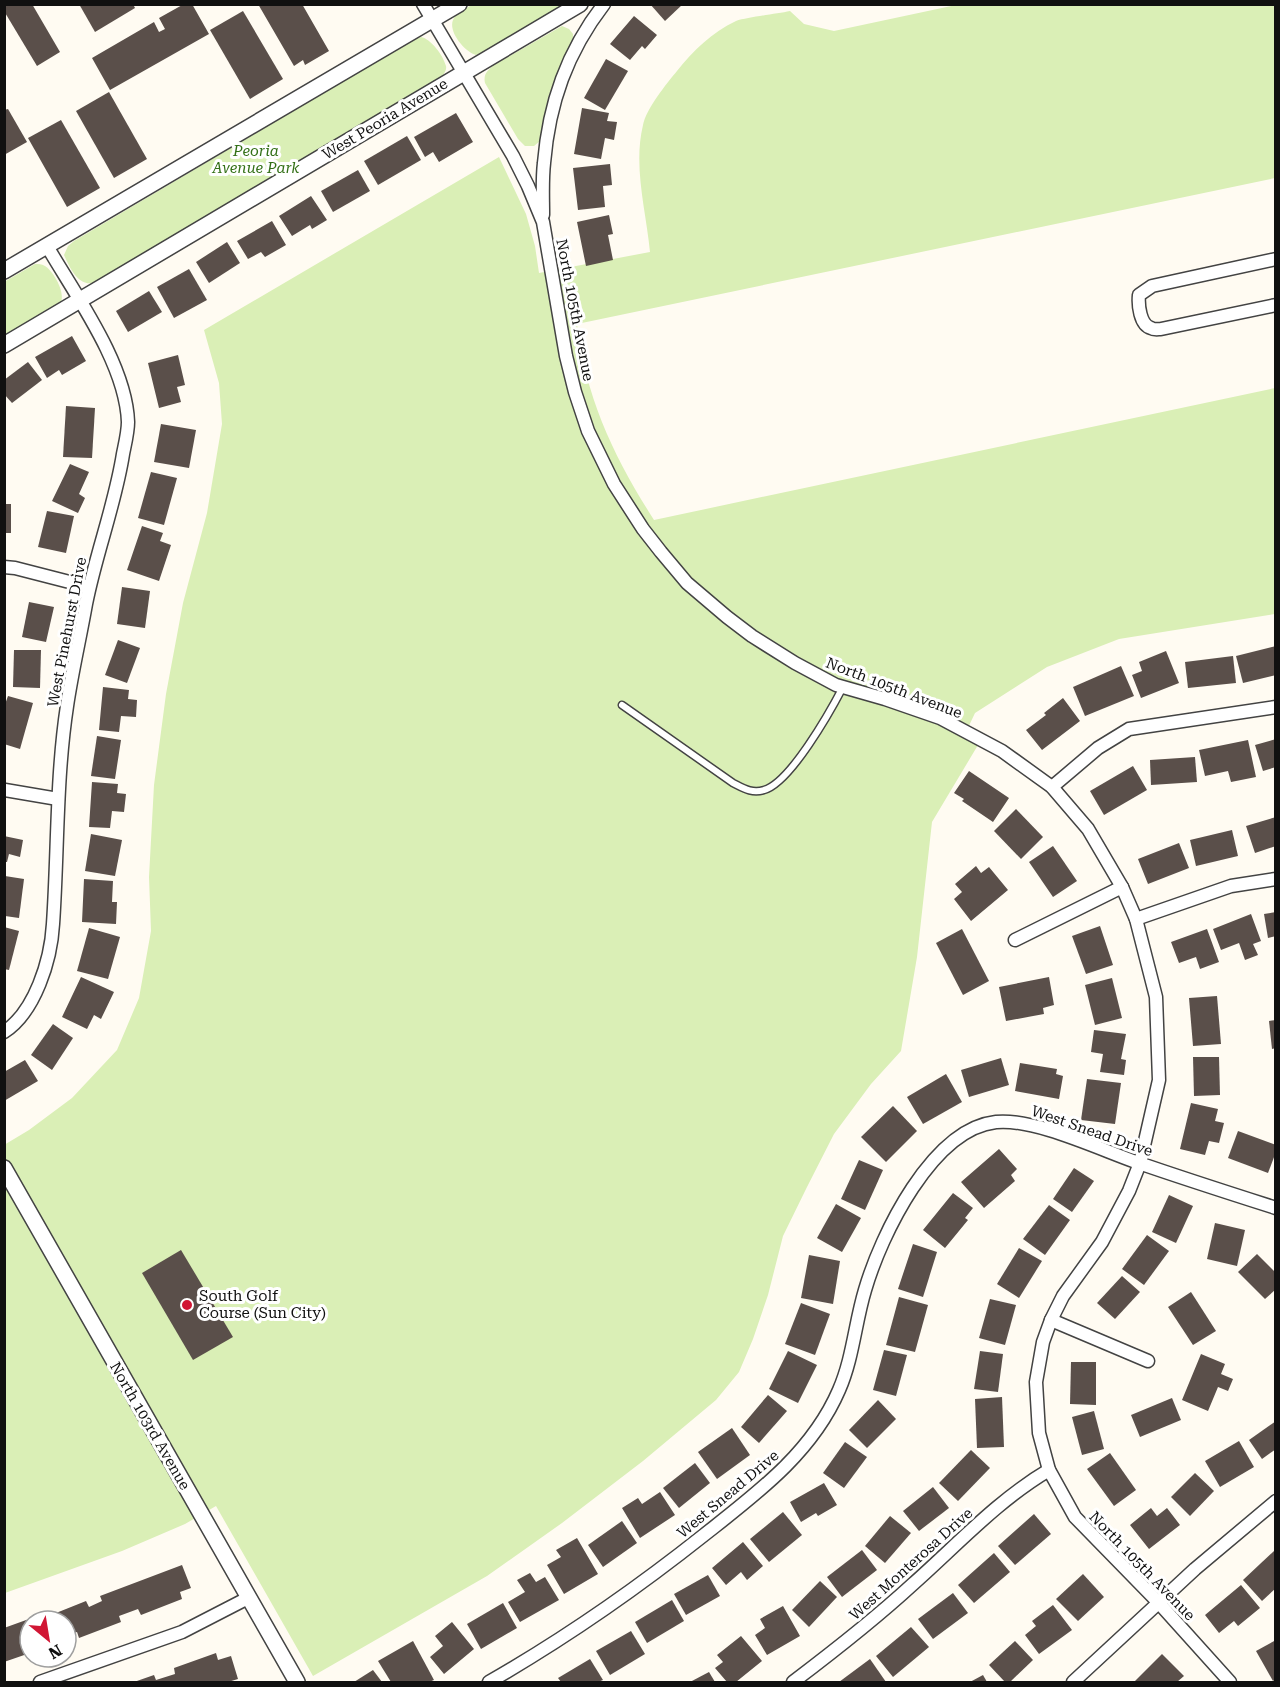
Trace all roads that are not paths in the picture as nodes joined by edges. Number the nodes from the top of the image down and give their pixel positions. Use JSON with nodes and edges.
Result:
{"nodes":[{"id":1,"x":423,"y":4,"type":"edge"},
{"id":2,"x":459,"y":4,"type":"edge"},
{"id":3,"x":580,"y":4,"type":"edge"},
{"id":4,"x":604,"y":4,"type":"edge"},
{"id":5,"x":432,"y":21,"type":"junction"},
{"id":6,"x":463,"y":73,"type":"junction"},
{"id":7,"x":543,"y":222,"type":"junction"},
{"id":8,"x":47,"y":246,"type":"junction"},
{"id":9,"x":1275,"y":258,"type":"edge"},
{"id":10,"x":4,"y":271,"type":"edge"},
{"id":11,"x":79,"y":300,"type":"junction"},
{"id":12,"x":1275,"y":305,"type":"edge"},
{"id":13,"x":4,"y":345,"type":"edge"},
{"id":14,"x":4,"y":567,"type":"edge"},
{"id":15,"x":89,"y":587,"type":"junction"},
{"id":16,"x":843,"y":687,"type":"junction"},
{"id":17,"x":622,"y":705,"type":"dead end"},
{"id":18,"x":1275,"y":707,"type":"edge"},
{"id":19,"x":1052,"y":787,"type":"junction"},
{"id":20,"x":5,"y":790,"type":"edge"},
{"id":21,"x":58,"y":799,"type":"junction"},
{"id":22,"x":1275,"y":879,"type":"edge"},
{"id":23,"x":1122,"y":887,"type":"junction"},
{"id":24,"x":1136,"y":919,"type":"junction"},
{"id":25,"x":1015,"y":940,"type":"dead end"},
{"id":26,"x":4,"y":1032,"type":"edge"},
{"id":27,"x":1140,"y":1163,"type":"junction"},
{"id":28,"x":4,"y":1168,"type":"edge"},
{"id":29,"x":1275,"y":1208,"type":"edge"},
{"id":30,"x":1051,"y":1320,"type":"junction"},
{"id":31,"x":1149,"y":1361,"type":"dead end"},
{"id":32,"x":1049,"y":1470,"type":"junction"},
{"id":33,"x":1275,"y":1501,"type":"edge"},
{"id":34,"x":248,"y":1598,"type":"junction"},
{"id":35,"x":1158,"y":1602,"type":"junction"},
{"id":36,"x":40,"y":1683,"type":"edge"},
{"id":37,"x":297,"y":1683,"type":"edge"},
{"id":38,"x":489,"y":1683,"type":"edge"},
{"id":39,"x":793,"y":1683,"type":"edge"},
{"id":40,"x":1073,"y":1683,"type":"edge"},
{"id":41,"x":1230,"y":1683,"type":"edge"}],
"edges":[{"from":1,"to":5,"type":"street","name":"North 105th Avenue"},
{"from":2,"to":5,"type":"street"},
{"from":3,"to":6,"type":"street","name":"West Peoria Avenue"},
{"from":4,"to":7,"type":"street","name":"North 105th Avenue"},
{"from":5,"to":6,"type":"street","name":"North 105th Avenue"},
{"from":5,"to":8,"type":"street"},
{"from":6,"to":7,"type":"street","name":"North 105th Avenue"},
{"from":6,"to":11,"type":"street","name":"West Peoria Avenue"},
{"from":7,"to":16,"type":"street","name":"North 105th Avenue"},
{"from":8,"to":10,"type":"street"},
{"from":8,"to":11,"type":"street","name":"West Pinehurst Drive"},
{"from":9,"to":12,"type":"street"},
{"from":11,"to":13,"type":"street","name":"West Peoria Avenue"},
{"from":11,"to":15,"type":"street","name":"West Pinehurst Drive"},
{"from":14,"to":15,"type":"street"},
{"from":15,"to":21,"type":"street","name":"West Pinehurst Drive"},
{"from":16,"to":17,"type":"lane"},
{"from":16,"to":19,"type":"street","name":"North 105th Avenue"},
{"from":18,"to":19,"type":"street"},
{"from":19,"to":23,"type":"street","name":"North 105th Avenue"},
{"from":20,"to":21,"type":"street"},
{"from":21,"to":26,"type":"street","name":"West Pinehurst Drive"},
{"from":22,"to":24,"type":"street"},
{"from":23,"to":24,"type":"street","name":"North 105th Avenue"},
{"from":23,"to":25,"type":"street"},
{"from":24,"to":27,"type":"street","name":"North 105th Avenue"},
{"from":27,"to":29,"type":"street","name":"West Snead Drive"},
{"from":27,"to":30,"type":"street","name":"North 105th Avenue"},
{"from":27,"to":38,"type":"street","name":"West Snead Drive"},
{"from":28,"to":34,"type":"street","name":"North 103rd Avenue"},
{"from":30,"to":31,"type":"street"},
{"from":30,"to":32,"type":"street","name":"North 105th Avenue"},
{"from":32,"to":35,"type":"street","name":"North 105th Avenue"},
{"from":32,"to":39,"type":"street","name":"West Monterosa Drive"},
{"from":33,"to":35,"type":"street"},
{"from":34,"to":36,"type":"street"},
{"from":34,"to":37,"type":"street","name":"North 103rd Avenue"},
{"from":35,"to":40,"type":"street"},
{"from":35,"to":41,"type":"street","name":"North 105th Avenue"}]}
